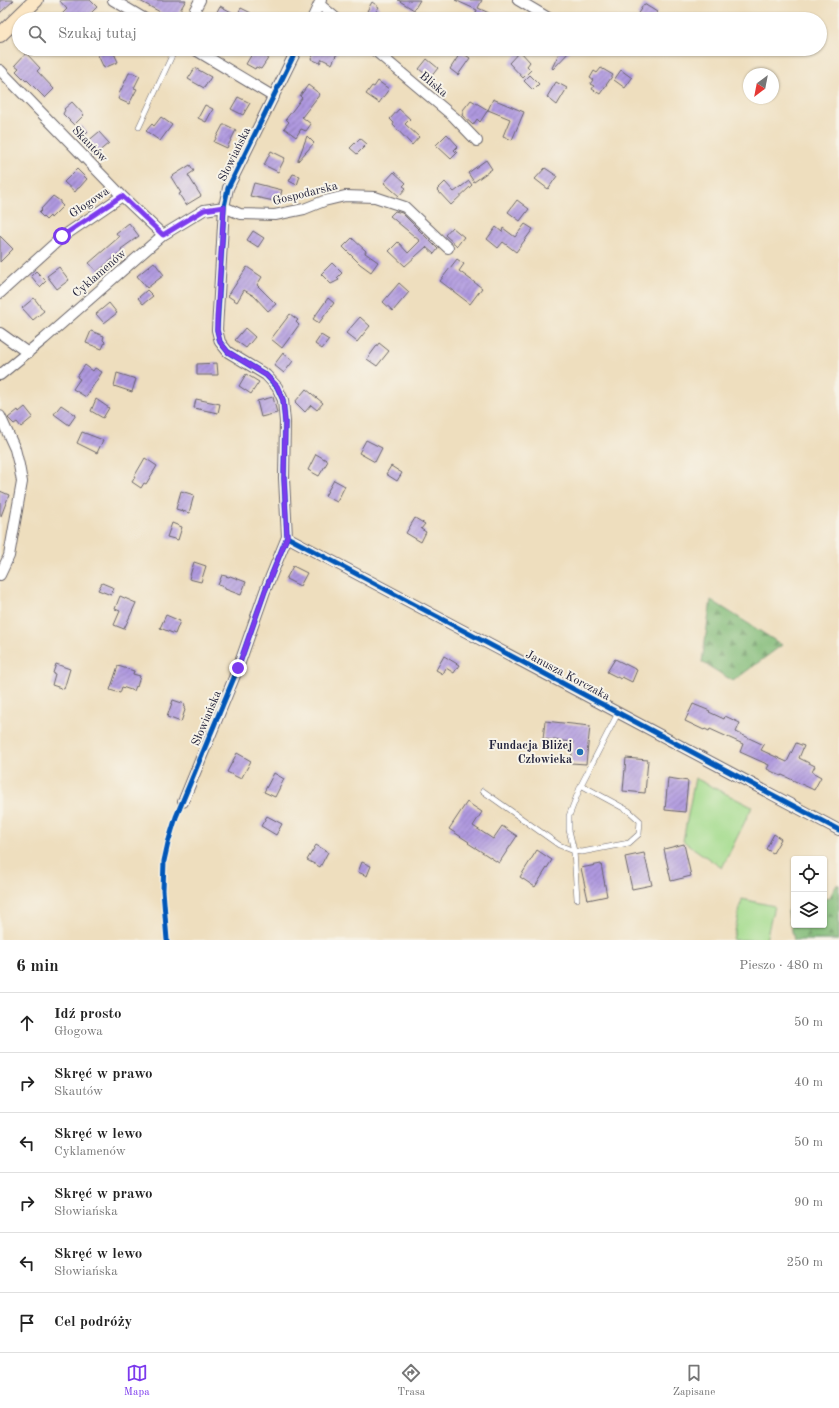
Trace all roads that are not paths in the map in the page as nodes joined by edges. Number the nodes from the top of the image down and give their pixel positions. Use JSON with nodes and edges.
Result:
{"nodes":[{"id":1,"x":36,"y":0,"type":"edge"},
{"id":2,"x":113,"y":0,"type":"edge"},
{"id":3,"x":200,"y":0,"type":"edge"},
{"id":4,"x":518,"y":0,"type":"edge"},
{"id":5,"x":320,"y":2,"type":"edge"},
{"id":6,"x":24,"y":12,"type":"edge"},
{"id":7,"x":133,"y":12,"type":"edge"},
{"id":8,"x":194,"y":12,"type":"edge"},
{"id":9,"x":315,"y":12,"type":"edge"},
{"id":10,"x":330,"y":12,"type":"edge"},
{"id":11,"x":538,"y":12,"type":"edge"},
{"id":12,"x":12,"y":23,"type":"edge"},
{"id":13,"x":0,"y":35,"type":"edge"},
{"id":14,"x":172,"y":56,"type":"edge"},
{"id":15,"x":206,"y":56,"type":"edge"},
{"id":16,"x":294,"y":56,"type":"edge"},
{"id":17,"x":380,"y":56,"type":"edge"},
{"id":18,"x":0,"y":70,"type":"edge"},
{"id":19,"x":274,"y":97,"type":"junction"},
{"id":20,"x":139,"y":127,"type":"dead end"},
{"id":21,"x":477,"y":141,"type":"dead end"},
{"id":22,"x":122,"y":196,"type":"junction"},
{"id":23,"x":224,"y":207,"type":"junction"},
{"id":24,"x":163,"y":235,"type":"junction"},
{"id":25,"x":448,"y":248,"type":"dead end"},
{"id":26,"x":0,"y":293,"type":"edge"},
{"id":27,"x":0,"y":333,"type":"edge"},
{"id":28,"x":28,"y":353,"type":"junction"},
{"id":29,"x":0,"y":375,"type":"edge"},
{"id":30,"x":0,"y":416,"type":"edge"},
{"id":31,"x":287,"y":537,"type":"junction"},
{"id":32,"x":0,"y":574,"type":"edge"},
{"id":33,"x":618,"y":713,"type":"junction"},
{"id":34,"x":581,"y":785,"type":"junction"},
{"id":35,"x":482,"y":791,"type":"dead end"},
{"id":36,"x":183,"y":802,"type":"dead end"},
{"id":37,"x":839,"y":830,"type":"edge"},
{"id":38,"x":574,"y":851,"type":"junction"},
{"id":39,"x":577,"y":899,"type":"dead end"}],
"edges":[{"from":1,"to":6,"type":"main road"},
{"from":2,"to":7,"type":"street"},
{"from":3,"to":8,"type":"street"},
{"from":4,"to":11,"type":"street"},
{"from":5,"to":9,"type":"street"},
{"from":5,"to":10,"type":"street"},
{"from":12,"to":13,"type":"main road"},
{"from":14,"to":20,"type":"lane"},
{"from":15,"to":19,"type":"street"},
{"from":16,"to":19,"type":"street","name":"Słowiańska"},
{"from":17,"to":21,"type":"street","name":"Bliska"},
{"from":18,"to":22,"type":"street","name":"Skautów"},
{"from":19,"to":23,"type":"street","name":"Słowiańska"},
{"from":22,"to":24,"type":"street","name":"Skautów"},
{"from":22,"to":26,"type":"street","name":"Głogowa"},
{"from":23,"to":24,"type":"street","name":"Cyklamenów"},
{"from":23,"to":25,"type":"street","name":"Gospodarska"},
{"from":23,"to":31,"type":"street","name":"Słowiańska"},
{"from":24,"to":28,"type":"street","name":"Cyklamenów"},
{"from":27,"to":28,"type":"street"},
{"from":28,"to":29,"type":"street","name":"Cyklamenów"},
{"from":30,"to":32,"type":"street"},
{"from":31,"to":33,"type":"street","name":"Janusza Korczaka"},
{"from":31,"to":36,"type":"street","name":"Słowiańska"},
{"from":33,"to":34,"type":"lane"},
{"from":33,"to":37,"type":"street","name":"Janusza Korczaka"},
{"from":34,"to":38,"type":"lane"},
{"from":34,"to":38,"type":"lane"},
{"from":35,"to":38,"type":"lane"},
{"from":38,"to":39,"type":"lane"}]}
